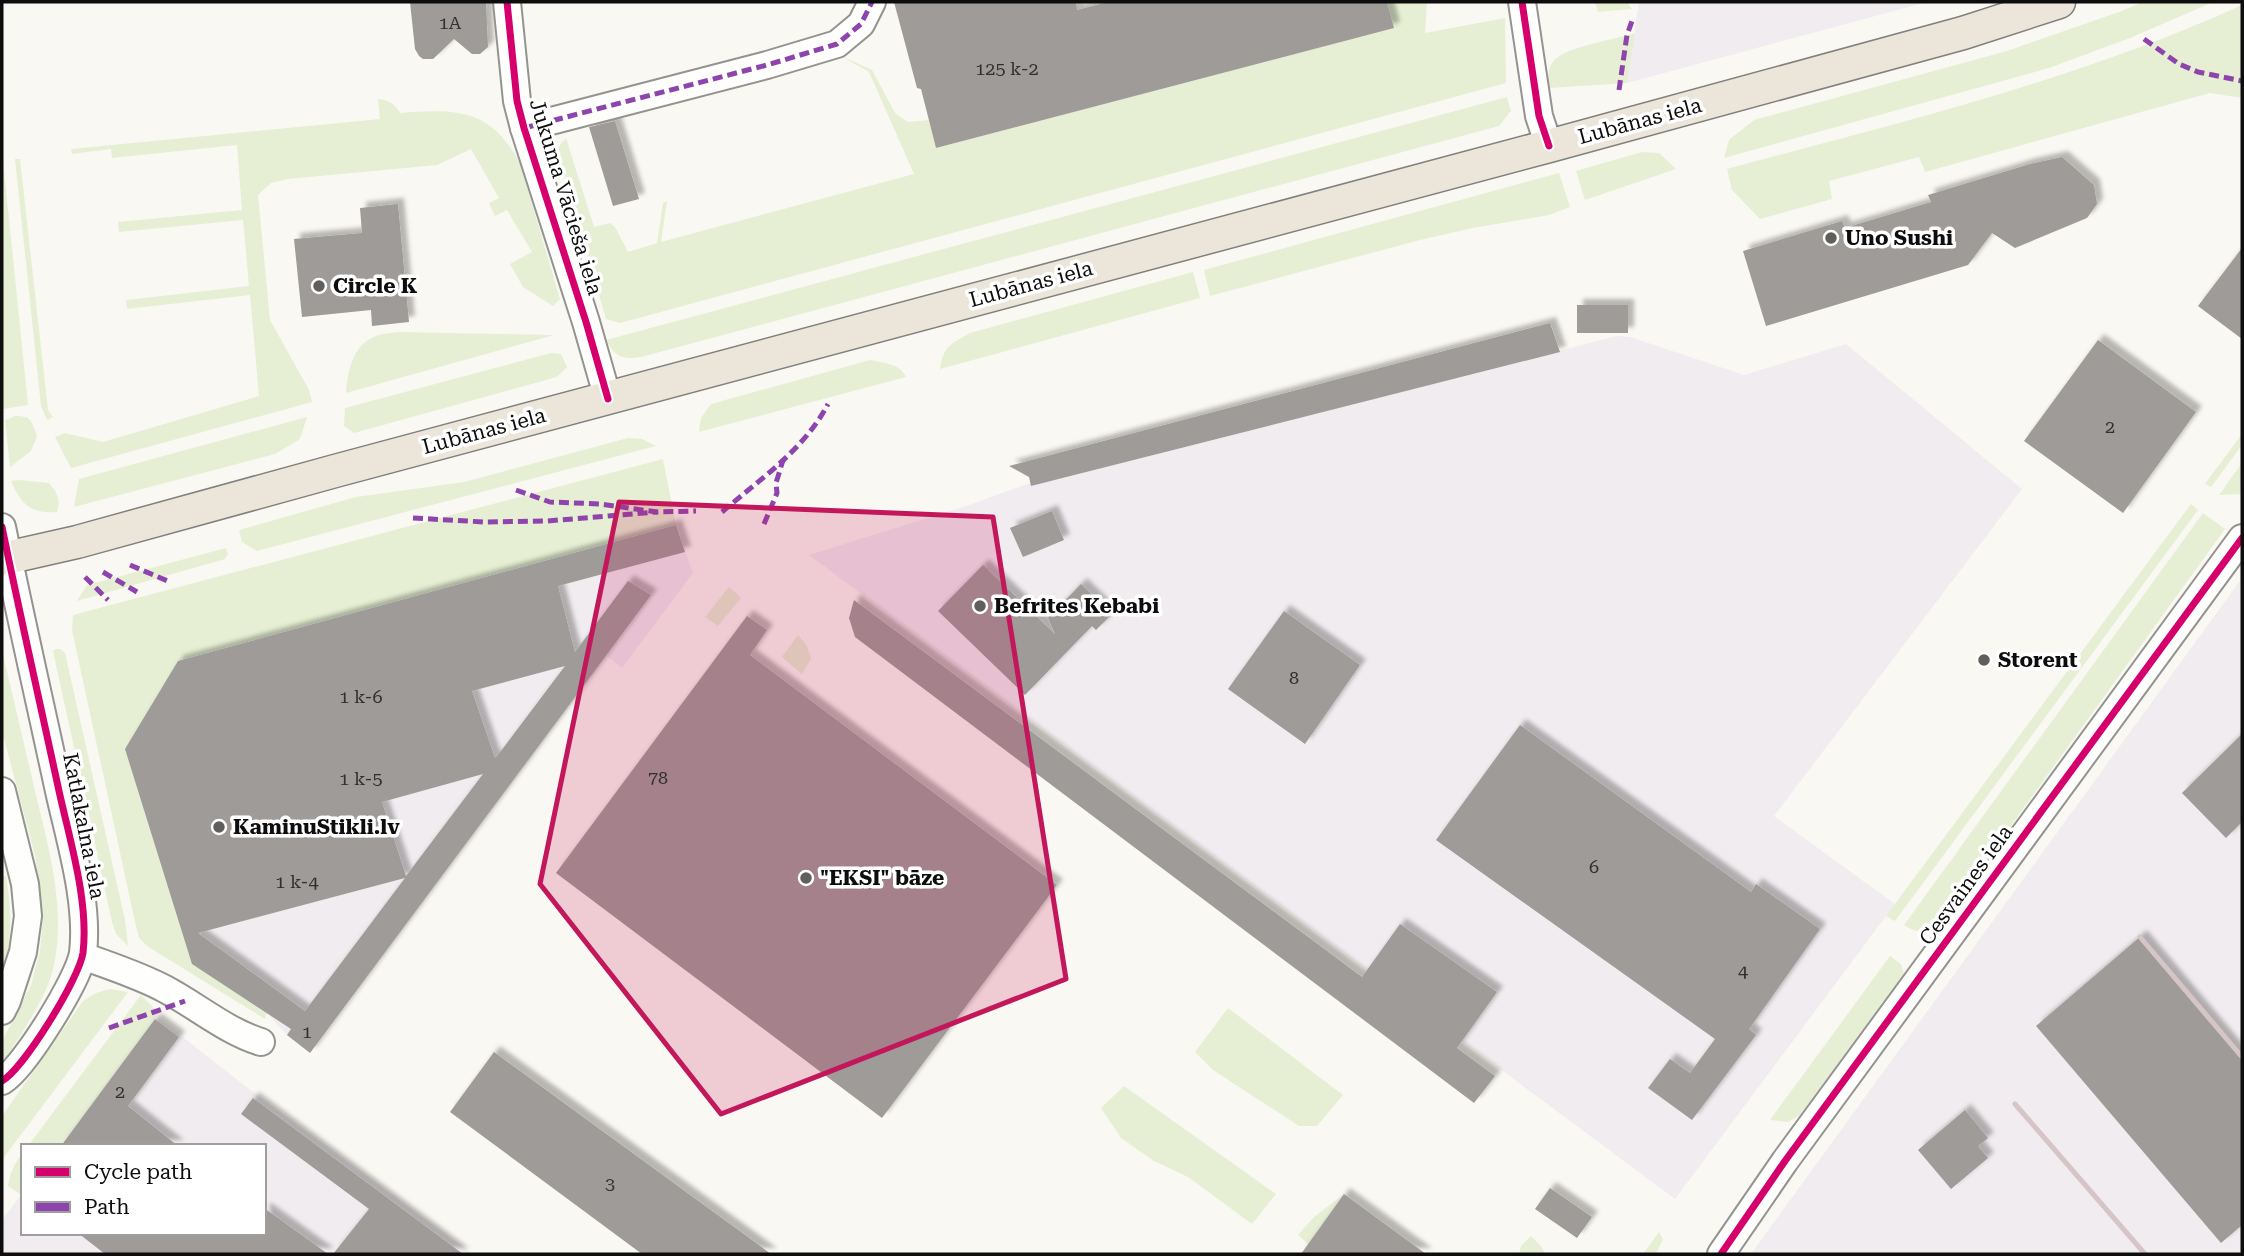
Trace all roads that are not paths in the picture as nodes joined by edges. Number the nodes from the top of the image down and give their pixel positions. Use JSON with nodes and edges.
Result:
{"nodes":[{"id":1,"x":507,"y":2,"type":"edge"},
{"id":2,"x":872,"y":2,"type":"edge"},
{"id":3,"x":1522,"y":2,"type":"edge"},
{"id":4,"x":2059,"y":2,"type":"edge"},
{"id":5,"x":524,"y":128,"type":"junction"},
{"id":6,"x":1549,"y":146,"type":"junction"},
{"id":7,"x":608,"y":399,"type":"junction"},
{"id":8,"x":2,"y":527,"type":"edge"},
{"id":9,"x":2242,"y":538,"type":"edge"},
{"id":10,"x":5,"y":558,"type":"edge"},
{"id":11,"x":2,"y":791,"type":"edge"},
{"id":12,"x":83,"y":956,"type":"junction"},
{"id":13,"x":2,"y":1011,"type":"edge"},
{"id":14,"x":261,"y":1042,"type":"dead end"},
{"id":15,"x":2,"y":1082,"type":"edge"},
{"id":16,"x":1721,"y":1254,"type":"edge"}],
"edges":[{"from":1,"to":5,"type":"street","name":"Jukuma Vācieša iela"},
{"from":2,"to":5,"type":"street"},
{"from":3,"to":6,"type":"street"},
{"from":4,"to":6,"type":"main road","name":"Lubānas iela"},
{"from":5,"to":7,"type":"street","name":"Jukuma Vācieša iela"},
{"from":6,"to":7,"type":"main road","name":"Lubānas iela"},
{"from":7,"to":10,"type":"main road","name":"Lubānas iela"},
{"from":8,"to":10,"type":"street","name":"Katlakalna iela"},
{"from":9,"to":16,"type":"street","name":"Cesvaines iela"},
{"from":10,"to":12,"type":"street","name":"Katlakalna iela"},
{"from":11,"to":13,"type":"street"},
{"from":12,"to":14,"type":"street"},
{"from":12,"to":15,"type":"street","name":"Katlakalna iela"}]}
